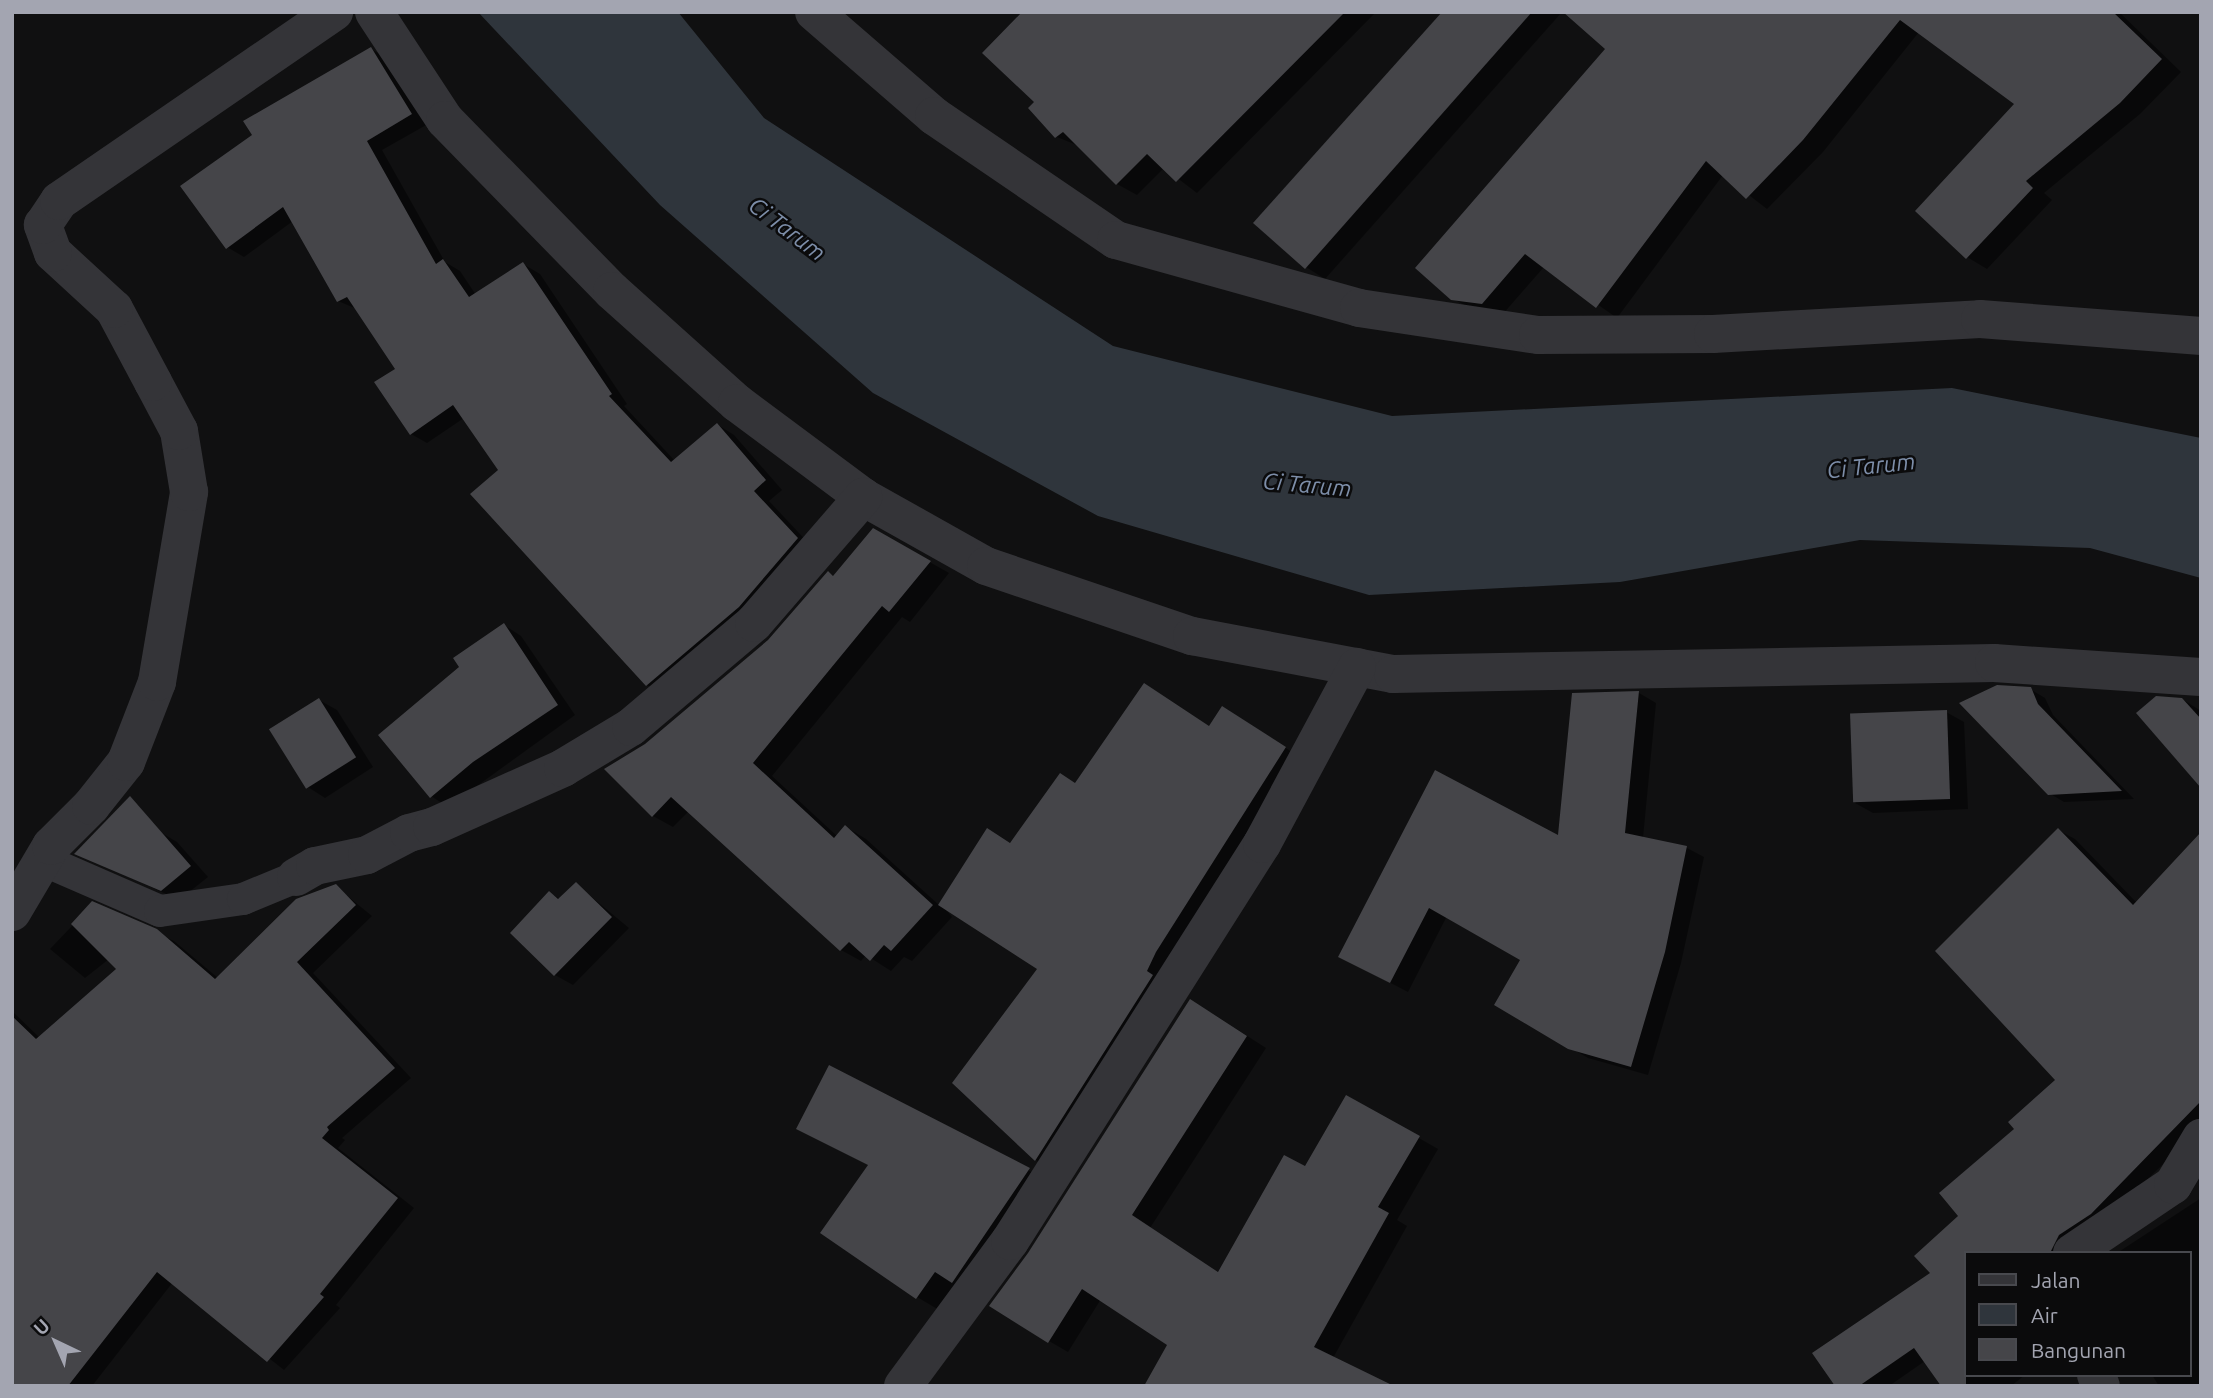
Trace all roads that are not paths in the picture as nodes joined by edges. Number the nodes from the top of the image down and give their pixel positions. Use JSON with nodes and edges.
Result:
{"nodes":[{"id":1,"x":334,"y":12,"type":"edge"},
{"id":2,"x":374,"y":12,"type":"edge"},
{"id":3,"x":814,"y":12,"type":"edge"},
{"id":4,"x":2201,"y":336,"type":"edge"},
{"id":5,"x":863,"y":497,"type":"junction"},
{"id":6,"x":1357,"y":667,"type":"junction"},
{"id":7,"x":2201,"y":677,"type":"edge"},
{"id":8,"x":46,"y":861,"type":"dead end"},
{"id":9,"x":296,"y":877,"type":"joint"},
{"id":10,"x":12,"y":912,"type":"edge"},
{"id":11,"x":2201,"y":1138,"type":"edge"},
{"id":12,"x":2075,"y":1251,"type":"edge"},
{"id":13,"x":903,"y":1386,"type":"edge"}],
"edges":[{"from":1,"to":10,"type":"street"},
{"from":2,"to":5,"type":"street"},
{"from":3,"to":4,"type":"street"},
{"from":5,"to":6,"type":"street"},
{"from":5,"to":9,"type":"street"},
{"from":6,"to":7,"type":"street"},
{"from":6,"to":13,"type":"street"},
{"from":8,"to":9,"type":"lane"},
{"from":11,"to":12,"type":"street"}]}
